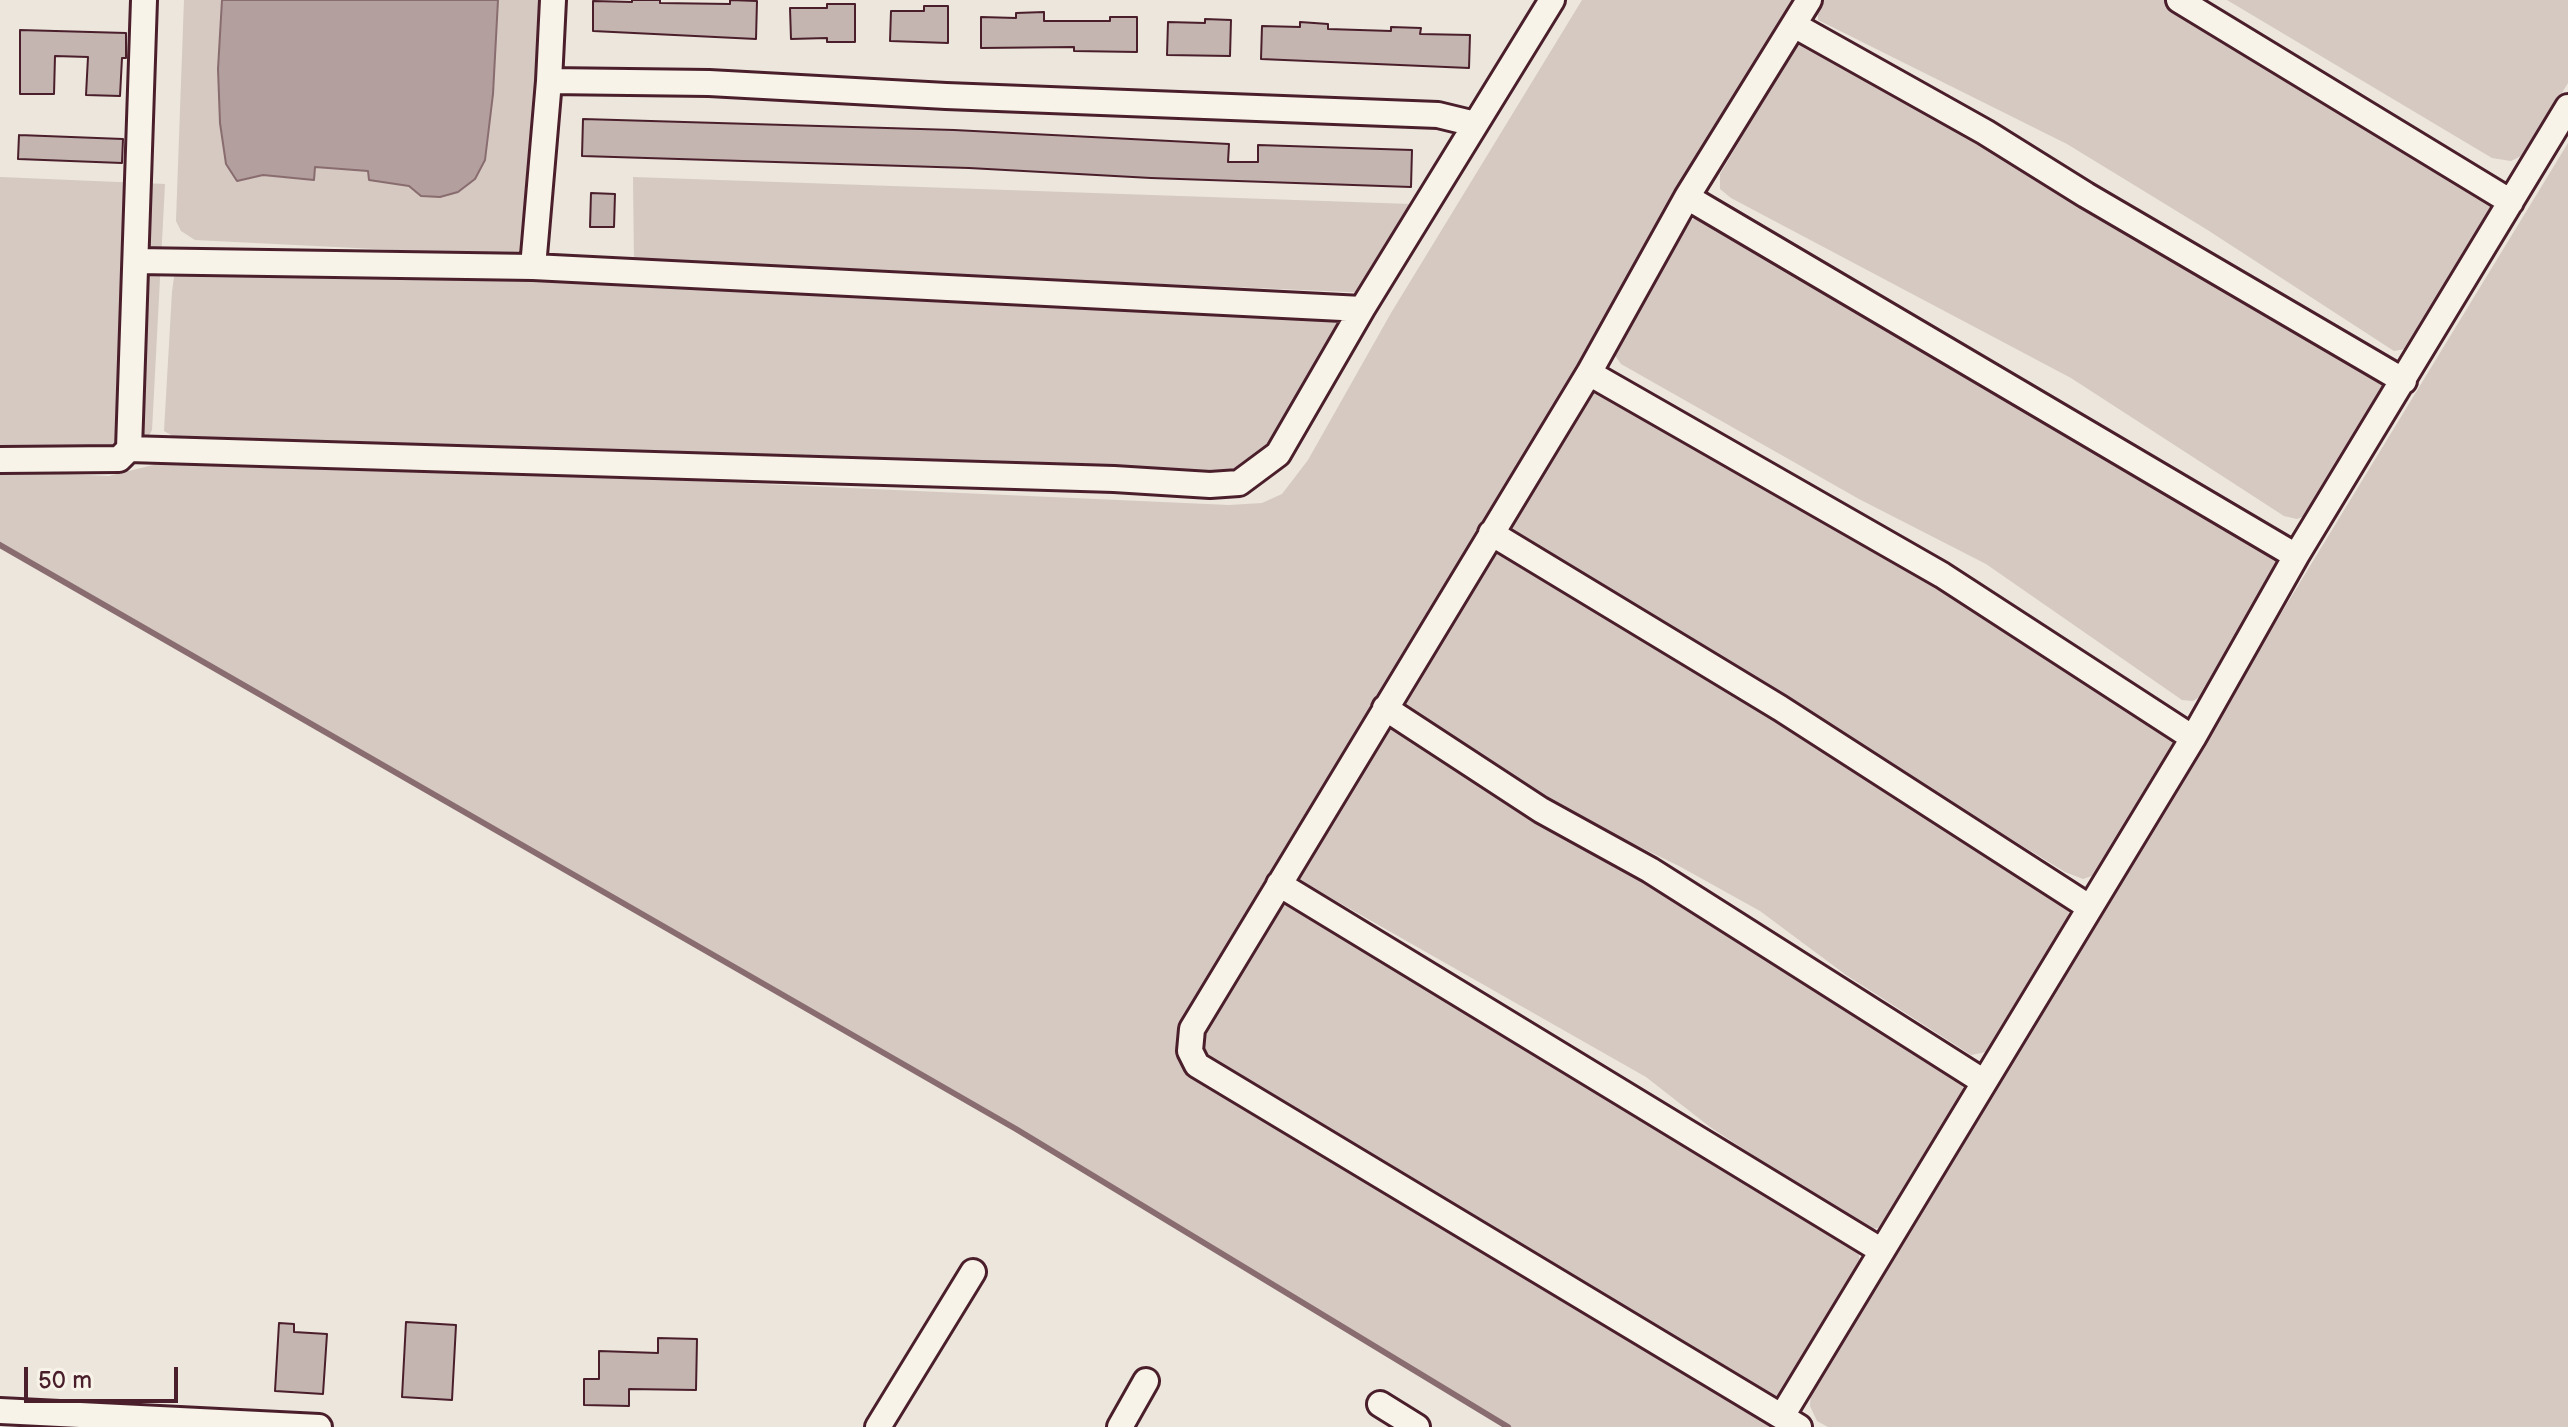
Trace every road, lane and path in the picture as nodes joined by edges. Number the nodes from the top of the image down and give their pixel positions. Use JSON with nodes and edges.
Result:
{"nodes":[{"id":1,"x":144,"y":0,"type":"edge"},
{"id":2,"x":553,"y":0,"type":"edge"},
{"id":3,"x":1552,"y":0,"type":"edge"},
{"id":4,"x":1809,"y":0,"type":"edge"},
{"id":5,"x":2179,"y":0,"type":"edge"},
{"id":6,"x":1794,"y":25,"type":"junction"},
{"id":7,"x":549,"y":81,"type":"junction"},
{"id":8,"x":2568,"y":107,"type":"edge"},
{"id":9,"x":1475,"y":124,"type":"junction"},
{"id":10,"x":1687,"y":197,"type":"junction"},
{"id":11,"x":2511,"y":202,"type":"junction"},
{"id":12,"x":136,"y":261,"type":"junction"},
{"id":13,"x":533,"y":267,"type":"junction"},
{"id":14,"x":1362,"y":309,"type":"junction"},
{"id":15,"x":1589,"y":373,"type":"junction"},
{"id":16,"x":2404,"y":381,"type":"junction"},
{"id":17,"x":129,"y":449,"type":"junction"},
{"id":18,"x":0,"y":460,"type":"edge"},
{"id":19,"x":1491,"y":533,"type":"junction"},
{"id":20,"x":2296,"y":556,"type":"junction"},
{"id":21,"x":1385,"y":708,"type":"junction"},
{"id":22,"x":2193,"y":738,"type":"junction"},
{"id":23,"x":1279,"y":884,"type":"junction"},
{"id":24,"x":2089,"y":907,"type":"junction"},
{"id":25,"x":1984,"y":1082,"type":"junction"},
{"id":26,"x":1882,"y":1251,"type":"junction"},
{"id":27,"x":973,"y":1272,"type":"dead end"},
{"id":28,"x":1146,"y":1381,"type":"dead end"},
{"id":29,"x":1380,"y":1404,"type":"dead end"},
{"id":30,"x":0,"y":1411,"type":"edge"},
{"id":31,"x":42,"y":1420,"type":"edge"},
{"id":32,"x":1790,"y":1422,"type":"edge"},
{"id":33,"x":253,"y":1425,"type":"edge"},
{"id":34,"x":319,"y":1427,"type":"edge"},
{"id":35,"x":878,"y":1427,"type":"edge"},
{"id":36,"x":1120,"y":1427,"type":"edge"},
{"id":37,"x":1417,"y":1427,"type":"edge"}],
"edges":[{"from":1,"to":12,"type":"street"},
{"from":2,"to":7,"type":"street"},
{"from":3,"to":9,"type":"street"},
{"from":4,"to":6,"type":"street"},
{"from":5,"to":11,"type":"street"},
{"from":6,"to":10,"type":"street"},
{"from":6,"to":16,"type":"street"},
{"from":7,"to":9,"type":"street"},
{"from":7,"to":13,"type":"street"},
{"from":8,"to":11,"type":"street"},
{"from":9,"to":14,"type":"street"},
{"from":10,"to":15,"type":"street"},
{"from":10,"to":20,"type":"street"},
{"from":11,"to":16,"type":"street"},
{"from":12,"to":13,"type":"street"},
{"from":12,"to":17,"type":"street"},
{"from":13,"to":14,"type":"street"},
{"from":14,"to":17,"type":"street"},
{"from":15,"to":19,"type":"street"},
{"from":15,"to":22,"type":"street"},
{"from":16,"to":20,"type":"street"},
{"from":17,"to":18,"type":"street"},
{"from":19,"to":21,"type":"street"},
{"from":19,"to":24,"type":"street"},
{"from":20,"to":22,"type":"street"},
{"from":21,"to":23,"type":"street"},
{"from":21,"to":25,"type":"street"},
{"from":22,"to":24,"type":"street"},
{"from":23,"to":26,"type":"street"},
{"from":23,"to":32,"type":"street"},
{"from":24,"to":25,"type":"street"},
{"from":25,"to":26,"type":"street"},
{"from":26,"to":32,"type":"street"},
{"from":27,"to":35,"type":"street"},
{"from":28,"to":36,"type":"street"},
{"from":29,"to":37,"type":"street"},
{"from":30,"to":31,"type":"street"},
{"from":31,"to":33,"type":"street"},
{"from":33,"to":34,"type":"street"}]}
